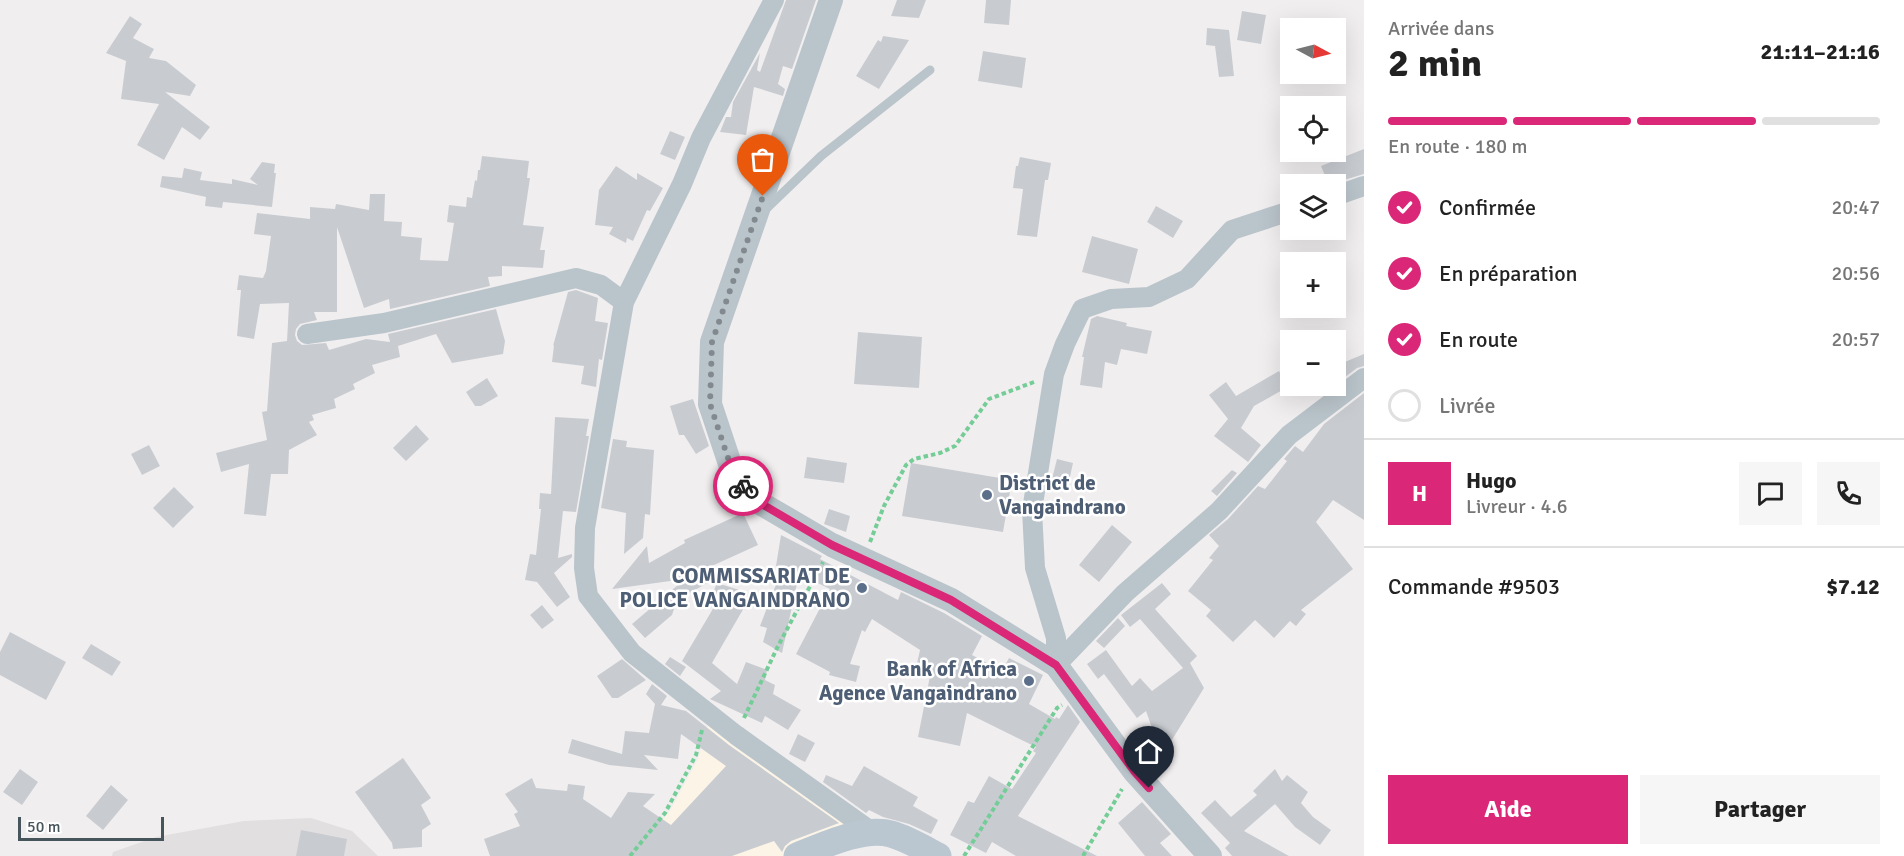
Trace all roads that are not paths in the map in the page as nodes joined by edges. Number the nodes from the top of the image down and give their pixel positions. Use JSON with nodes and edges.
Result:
{"nodes":[{"id":1,"x":774,"y":0,"type":"edge"},
{"id":2,"x":831,"y":0,"type":"edge"},
{"id":3,"x":930,"y":70,"type":"dead end"},
{"id":4,"x":1364,"y":186,"type":"edge"},
{"id":5,"x":1346,"y":192,"type":"edge"},
{"id":6,"x":1280,"y":214,"type":"edge"},
{"id":7,"x":756,"y":218,"type":"junction"},
{"id":8,"x":624,"y":302,"type":"junction"},
{"id":9,"x":307,"y":334,"type":"dead end"},
{"id":10,"x":1364,"y":378,"type":"edge"},
{"id":11,"x":1056,"y":665,"type":"junction"},
{"id":12,"x":872,"y":832,"type":"junction"},
{"id":13,"x":797,"y":856,"type":"edge"},
{"id":14,"x":938,"y":856,"type":"edge"},
{"id":15,"x":1210,"y":856,"type":"edge"}],
"edges":[{"from":1,"to":8,"type":"street"},
{"from":2,"to":7,"type":"street"},
{"from":3,"to":7,"type":"lane"},
{"from":4,"to":5,"type":"street"},
{"from":6,"to":11,"type":"street"},
{"from":7,"to":11,"type":"street"},
{"from":8,"to":9,"type":"street"},
{"from":8,"to":12,"type":"street"},
{"from":10,"to":11,"type":"street"},
{"from":11,"to":15,"type":"street"},
{"from":12,"to":13,"type":"main road"},
{"from":12,"to":14,"type":"main road"}]}
